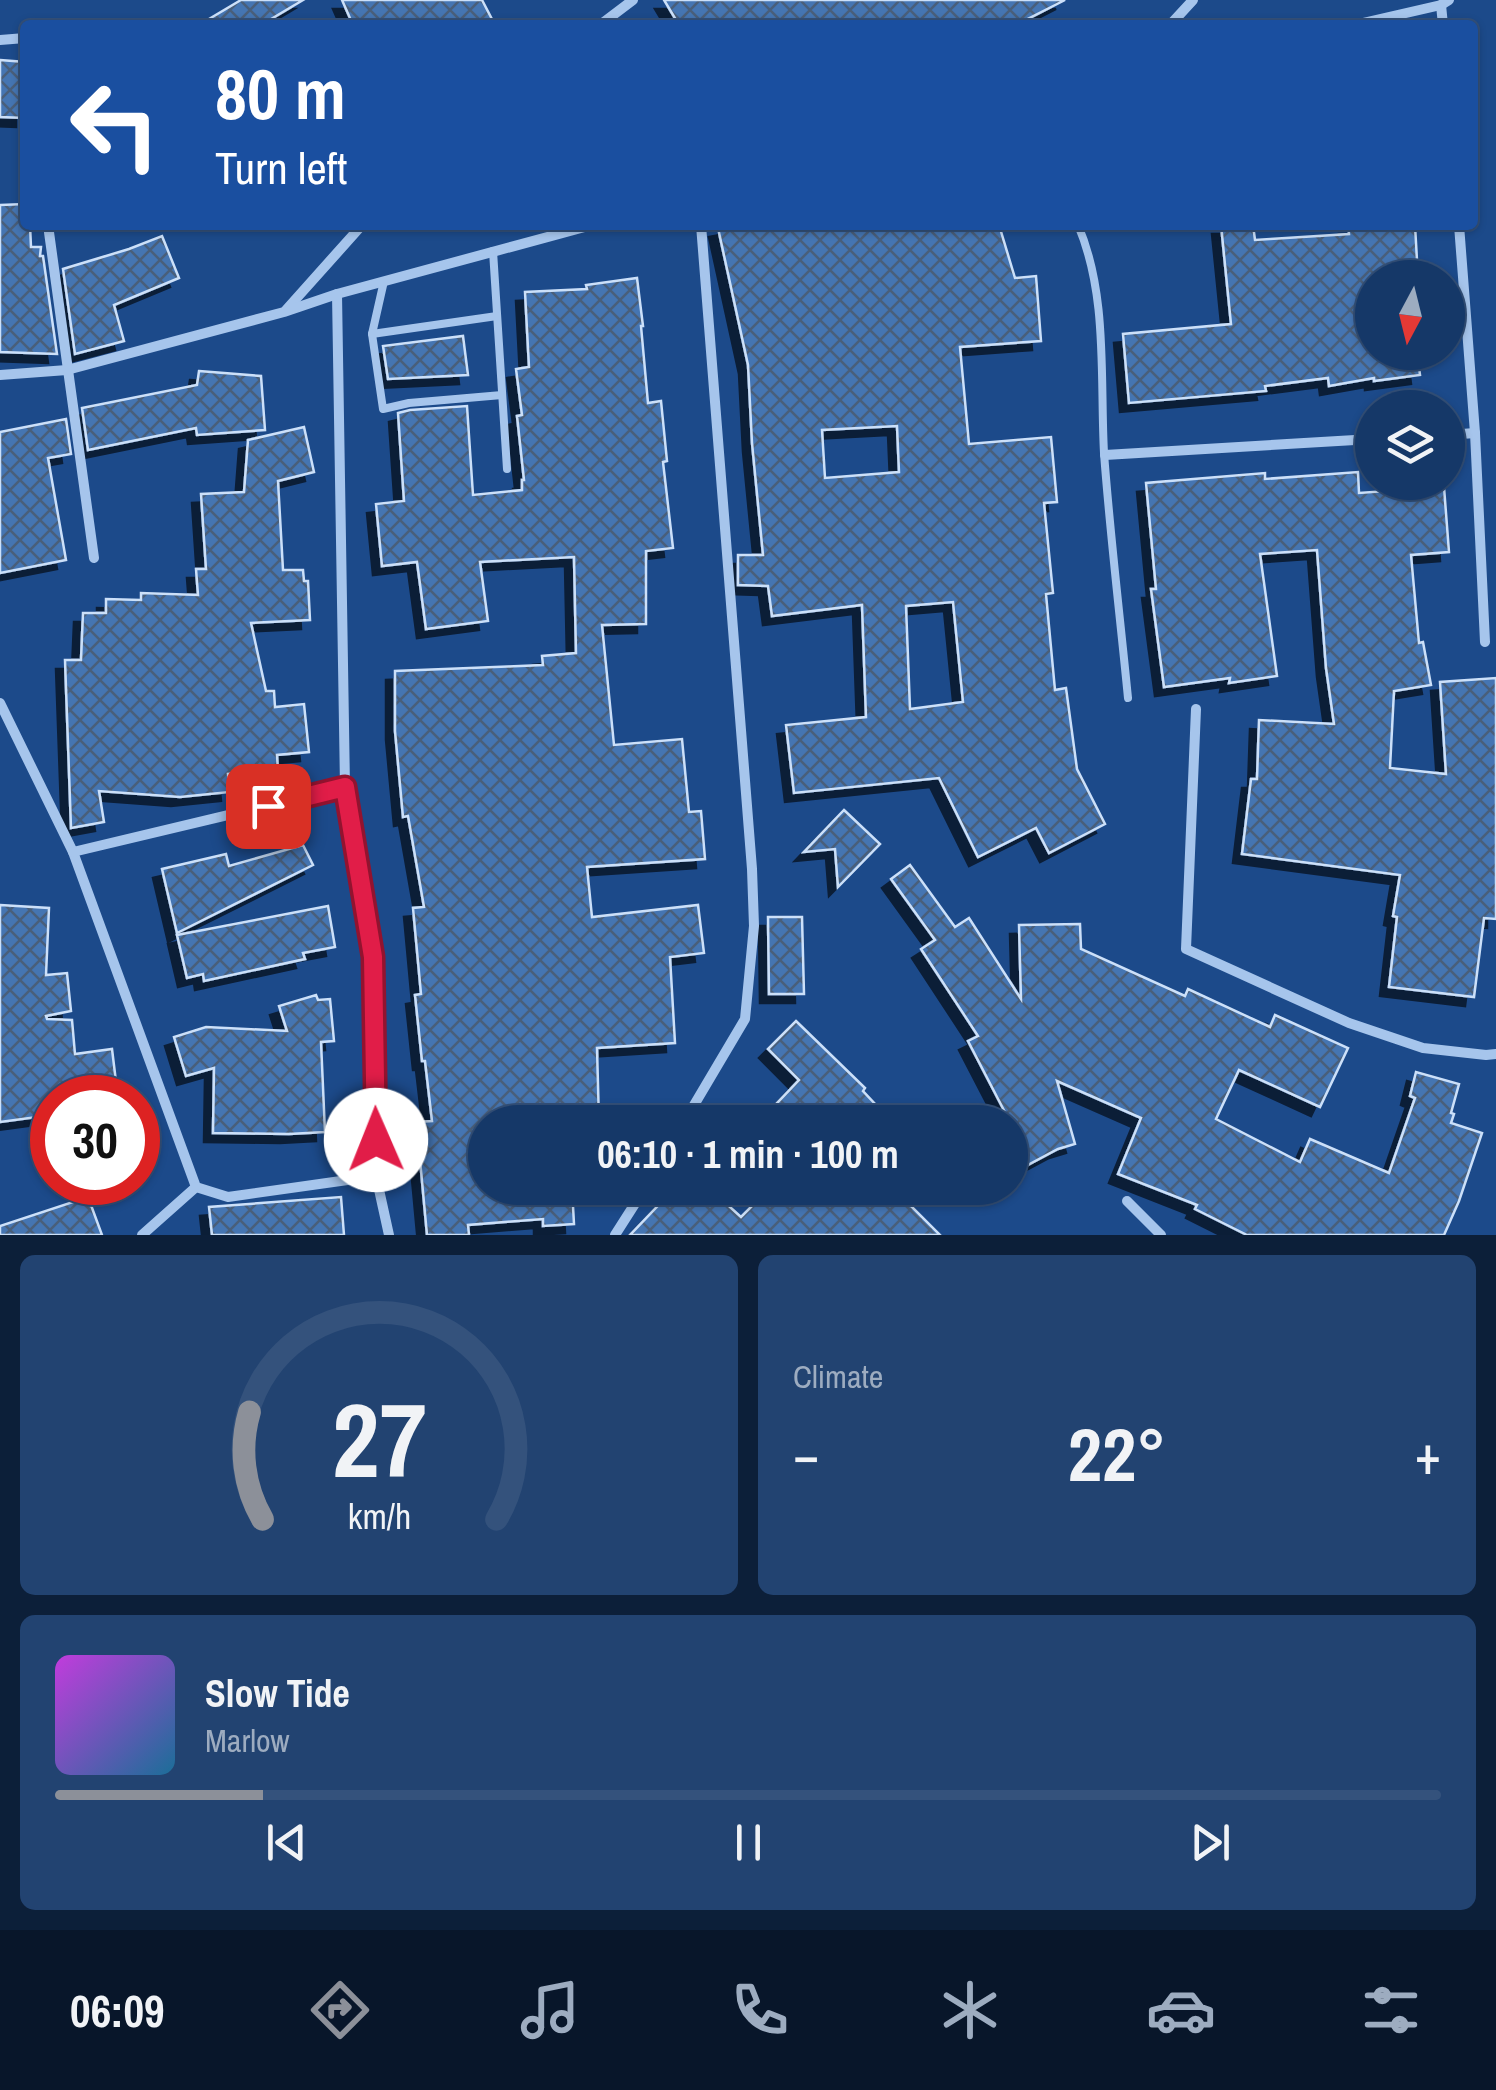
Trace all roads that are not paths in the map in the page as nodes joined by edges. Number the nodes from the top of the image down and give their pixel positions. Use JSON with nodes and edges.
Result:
{"nodes":[{"id":1,"x":633,"y":0,"type":"edge"},
{"id":2,"x":1193,"y":0,"type":"edge"},
{"id":3,"x":1445,"y":2,"type":"edge"},
{"id":4,"x":607,"y":20,"type":"edge"},
{"id":5,"x":1175,"y":20,"type":"edge"},
{"id":6,"x":1374,"y":20,"type":"edge"},
{"id":7,"x":49,"y":230,"type":"edge"},
{"id":8,"x":358,"y":230,"type":"edge"},
{"id":9,"x":573,"y":230,"type":"edge"},
{"id":10,"x":701,"y":230,"type":"edge"},
{"id":11,"x":1080,"y":230,"type":"edge"},
{"id":12,"x":1458,"y":230,"type":"edge"},
{"id":13,"x":493,"y":251,"type":"junction"},
{"id":14,"x":384,"y":281,"type":"junction"},
{"id":15,"x":338,"y":294,"type":"junction"},
{"id":16,"x":284,"y":312,"type":"junction"},
{"id":17,"x":497,"y":316,"type":"junction"},
{"id":18,"x":372,"y":334,"type":"junction"},
{"id":19,"x":66,"y":370,"type":"junction"},
{"id":20,"x":0,"y":376,"type":"edge"},
{"id":21,"x":502,"y":395,"type":"junction"},
{"id":22,"x":1465,"y":434,"type":"edge"},
{"id":23,"x":1475,"y":434,"type":"junction"},
{"id":24,"x":1355,"y":441,"type":"edge"},
{"id":25,"x":1104,"y":455,"type":"junction"},
{"id":26,"x":508,"y":469,"type":"dead end"},
{"id":27,"x":94,"y":558,"type":"dead end"},
{"id":28,"x":1485,"y":642,"type":"dead end"},
{"id":29,"x":1128,"y":698,"type":"dead end"},
{"id":30,"x":0,"y":703,"type":"edge"},
{"id":31,"x":1196,"y":710,"type":"dead end"},
{"id":32,"x":345,"y":787,"type":"junction"},
{"id":33,"x":73,"y":852,"type":"junction"},
{"id":34,"x":1496,"y":1054,"type":"edge"},
{"id":35,"x":694,"y":1105,"type":"edge"},
{"id":36,"x":376,"y":1176,"type":"junction"},
{"id":37,"x":196,"y":1187,"type":"junction"},
{"id":38,"x":1127,"y":1201,"type":"dead end"},
{"id":39,"x":635,"y":1205,"type":"edge"},
{"id":40,"x":142,"y":1235,"type":"edge"},
{"id":41,"x":390,"y":1235,"type":"edge"},
{"id":42,"x":615,"y":1235,"type":"edge"},
{"id":43,"x":1161,"y":1235,"type":"edge"}],
"edges":[{"from":1,"to":4,"type":"street"},
{"from":2,"to":5,"type":"street"},
{"from":3,"to":6,"type":"street"},
{"from":7,"to":19,"type":"street"},
{"from":8,"to":16,"type":"street"},
{"from":9,"to":13,"type":"street"},
{"from":10,"to":35,"type":"street"},
{"from":11,"to":25,"type":"lane"},
{"from":12,"to":23,"type":"street"},
{"from":13,"to":14,"type":"street"},
{"from":13,"to":17,"type":"lane"},
{"from":14,"to":15,"type":"street"},
{"from":14,"to":18,"type":"lane"},
{"from":15,"to":16,"type":"street"},
{"from":15,"to":32,"type":"street"},
{"from":16,"to":19,"type":"street"},
{"from":17,"to":18,"type":"lane"},
{"from":17,"to":21,"type":"lane"},
{"from":18,"to":21,"type":"lane"},
{"from":19,"to":20,"type":"street"},
{"from":19,"to":27,"type":"street"},
{"from":21,"to":26,"type":"lane"},
{"from":22,"to":23,"type":"street"},
{"from":23,"to":28,"type":"street"},
{"from":24,"to":25,"type":"street"},
{"from":25,"to":29,"type":"lane"},
{"from":30,"to":33,"type":"street"},
{"from":31,"to":34,"type":"street"},
{"from":32,"to":33,"type":"street"},
{"from":32,"to":36,"type":"street"},
{"from":33,"to":37,"type":"street"},
{"from":36,"to":37,"type":"street"},
{"from":36,"to":41,"type":"street"},
{"from":37,"to":40,"type":"street"},
{"from":38,"to":43,"type":"street"},
{"from":39,"to":42,"type":"street"}]}
